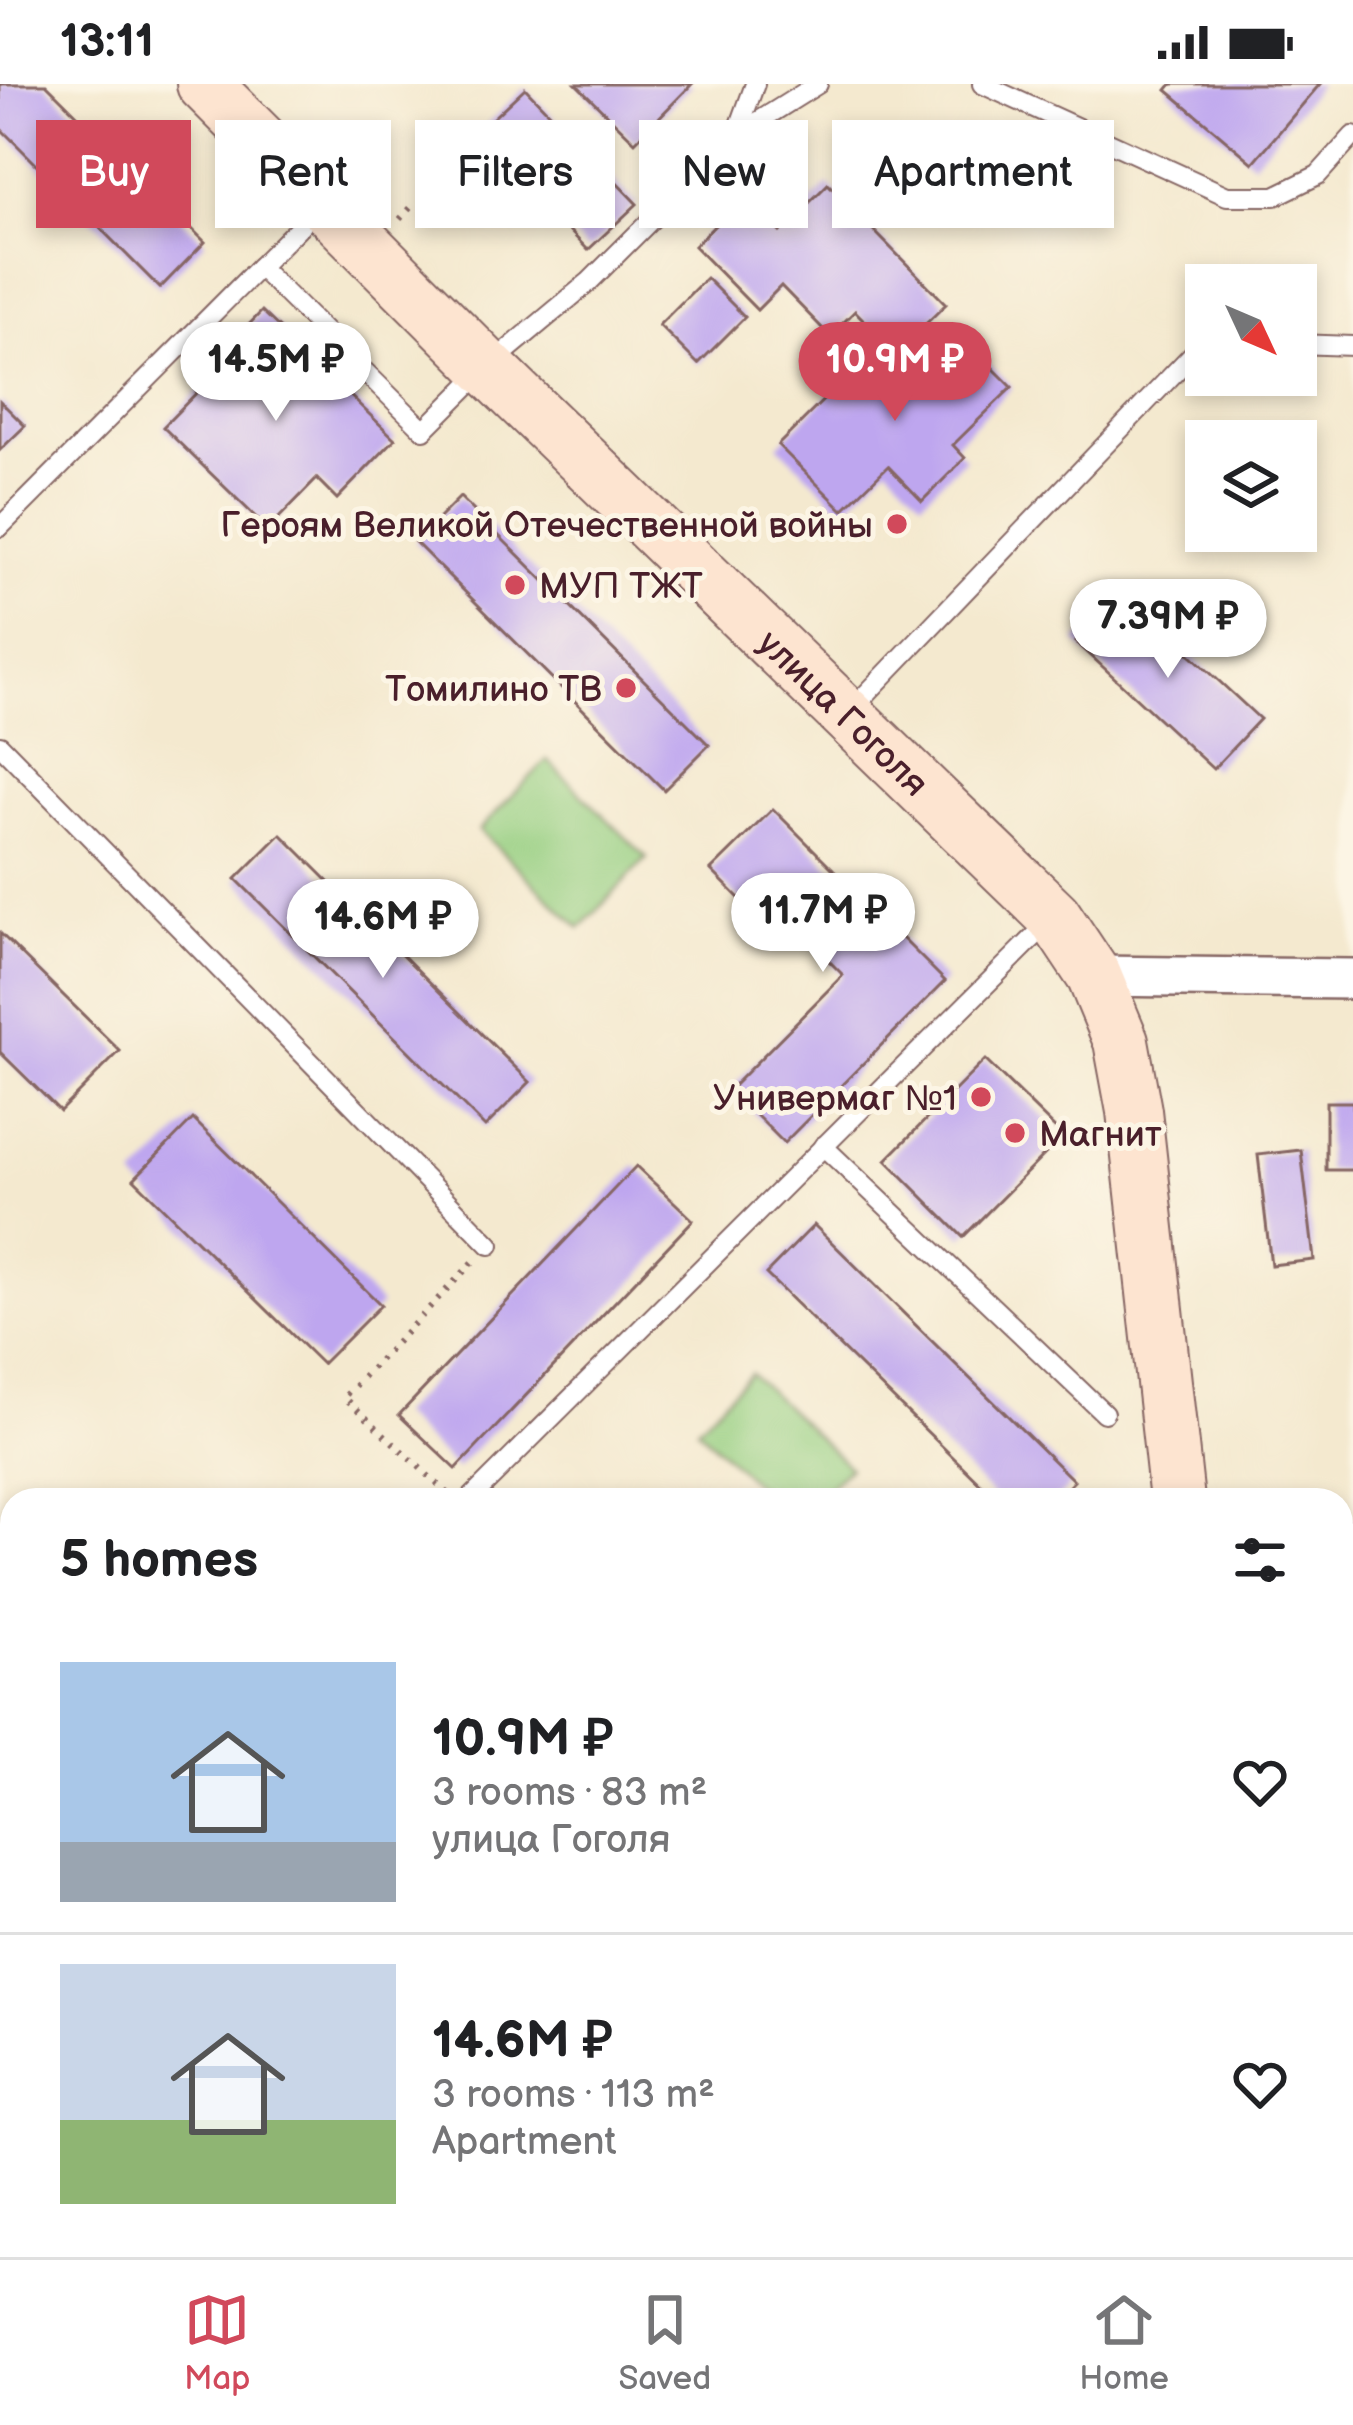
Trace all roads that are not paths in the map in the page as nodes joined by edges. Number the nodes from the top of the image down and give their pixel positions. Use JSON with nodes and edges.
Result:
{"nodes":[{"id":1,"x":204,"y":84,"type":"edge"},
{"id":2,"x":755,"y":84,"type":"edge"},
{"id":3,"x":818,"y":84,"type":"edge"},
{"id":4,"x":982,"y":84,"type":"edge"},
{"id":5,"x":240,"y":120,"type":"edge"},
{"id":6,"x":741,"y":120,"type":"edge"},
{"id":7,"x":761,"y":120,"type":"edge"},
{"id":8,"x":1353,"y":136,"type":"edge"},
{"id":9,"x":298,"y":228,"type":"edge"},
{"id":10,"x":349,"y":228,"type":"edge"},
{"id":11,"x":643,"y":228,"type":"edge"},
{"id":12,"x":260,"y":267,"type":"junction"},
{"id":13,"x":1317,"y":345,"type":"edge"},
{"id":14,"x":1353,"y":346,"type":"edge"},
{"id":15,"x":1185,"y":362,"type":"edge"},
{"id":16,"x":487,"y":367,"type":"junction"},
{"id":17,"x":0,"y":527,"type":"edge"},
{"id":18,"x":846,"y":716,"type":"junction"},
{"id":19,"x":0,"y":745,"type":"edge"},
{"id":20,"x":1054,"y":916,"type":"junction"},
{"id":21,"x":1094,"y":976,"type":"junction"},
{"id":22,"x":1353,"y":979,"type":"edge"},
{"id":23,"x":823,"y":1146,"type":"junction"},
{"id":24,"x":490,"y":1245,"type":"road end"},
{"id":25,"x":1104,"y":1413,"type":"dead end"},
{"id":26,"x":481,"y":1488,"type":"edge"},
{"id":27,"x":1176,"y":1488,"type":"edge"}],
"edges":[{"from":1,"to":5,"type":"street","name":"улица Гоголя"},
{"from":2,"to":6,"type":"lane"},
{"from":3,"to":7,"type":"lane"},
{"from":4,"to":8,"type":"lane"},
{"from":9,"to":12,"type":"lane"},
{"from":10,"to":16,"type":"street","name":"улица Гоголя"},
{"from":11,"to":16,"type":"lane"},
{"from":12,"to":16,"type":"lane"},
{"from":12,"to":17,"type":"lane"},
{"from":13,"to":14,"type":"lane"},
{"from":15,"to":18,"type":"lane"},
{"from":16,"to":18,"type":"street","name":"улица Гоголя"},
{"from":18,"to":20,"type":"street","name":"улица Гоголя"},
{"from":19,"to":24,"type":"lane"},
{"from":20,"to":21,"type":"street","name":"улица Гоголя"},
{"from":20,"to":23,"type":"lane"},
{"from":21,"to":22,"type":"street"},
{"from":21,"to":27,"type":"street","name":"улица Гоголя"},
{"from":23,"to":25,"type":"lane"},
{"from":23,"to":26,"type":"lane"}]}
